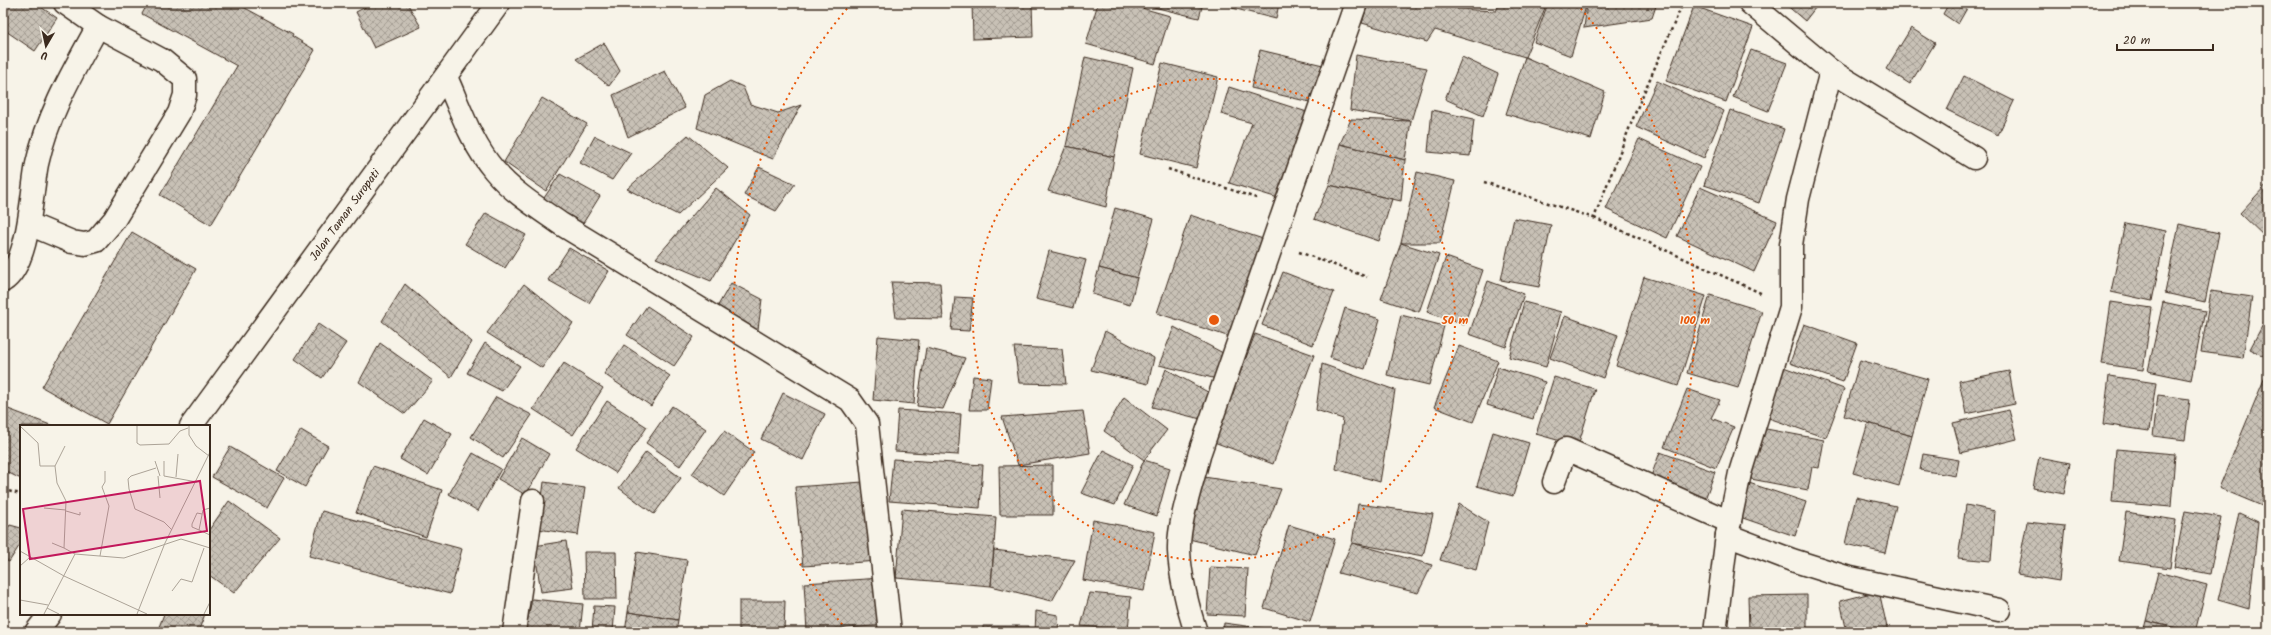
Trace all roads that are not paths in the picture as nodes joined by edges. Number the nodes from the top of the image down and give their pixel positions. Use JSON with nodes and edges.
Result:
{"nodes":[{"id":1,"x":65,"y":3,"type":"edge"},
{"id":2,"x":499,"y":3,"type":"edge"},
{"id":3,"x":1356,"y":3,"type":"edge"},
{"id":4,"x":1750,"y":3,"type":"edge"},
{"id":5,"x":98,"y":26,"type":"junction"},
{"id":6,"x":1831,"y":71,"type":"junction"},
{"id":7,"x":446,"y":77,"type":"junction"},
{"id":8,"x":1974,"y":158,"type":"dead end"},
{"id":9,"x":29,"y":224,"type":"junction"},
{"id":10,"x":3,"y":281,"type":"edge"},
{"id":11,"x":192,"y":425,"type":"edge"},
{"id":12,"x":1554,"y":482,"type":"dead end"},
{"id":13,"x":533,"y":501,"type":"dead end"},
{"id":14,"x":1728,"y":528,"type":"junction"},
{"id":15,"x":1999,"y":610,"type":"dead end"},
{"id":16,"x":514,"y":632,"type":"edge"},
{"id":17,"x":890,"y":632,"type":"edge"},
{"id":18,"x":1196,"y":632,"type":"edge"},
{"id":19,"x":1715,"y":632,"type":"edge"}],
"edges":[{"from":1,"to":5,"type":"street"},
{"from":2,"to":7,"type":"street","name":"Jalan Taman Suropati"},
{"from":3,"to":18,"type":"street"},
{"from":4,"to":6,"type":"street"},
{"from":5,"to":9,"type":"street"},
{"from":5,"to":9,"type":"street"},
{"from":6,"to":8,"type":"street"},
{"from":6,"to":14,"type":"street"},
{"from":7,"to":11,"type":"street","name":"Jalan Taman Suropati"},
{"from":7,"to":17,"type":"street"},
{"from":9,"to":10,"type":"street"},
{"from":12,"to":14,"type":"street"},
{"from":13,"to":16,"type":"street"},
{"from":14,"to":15,"type":"street"},
{"from":14,"to":19,"type":"street"}]}
